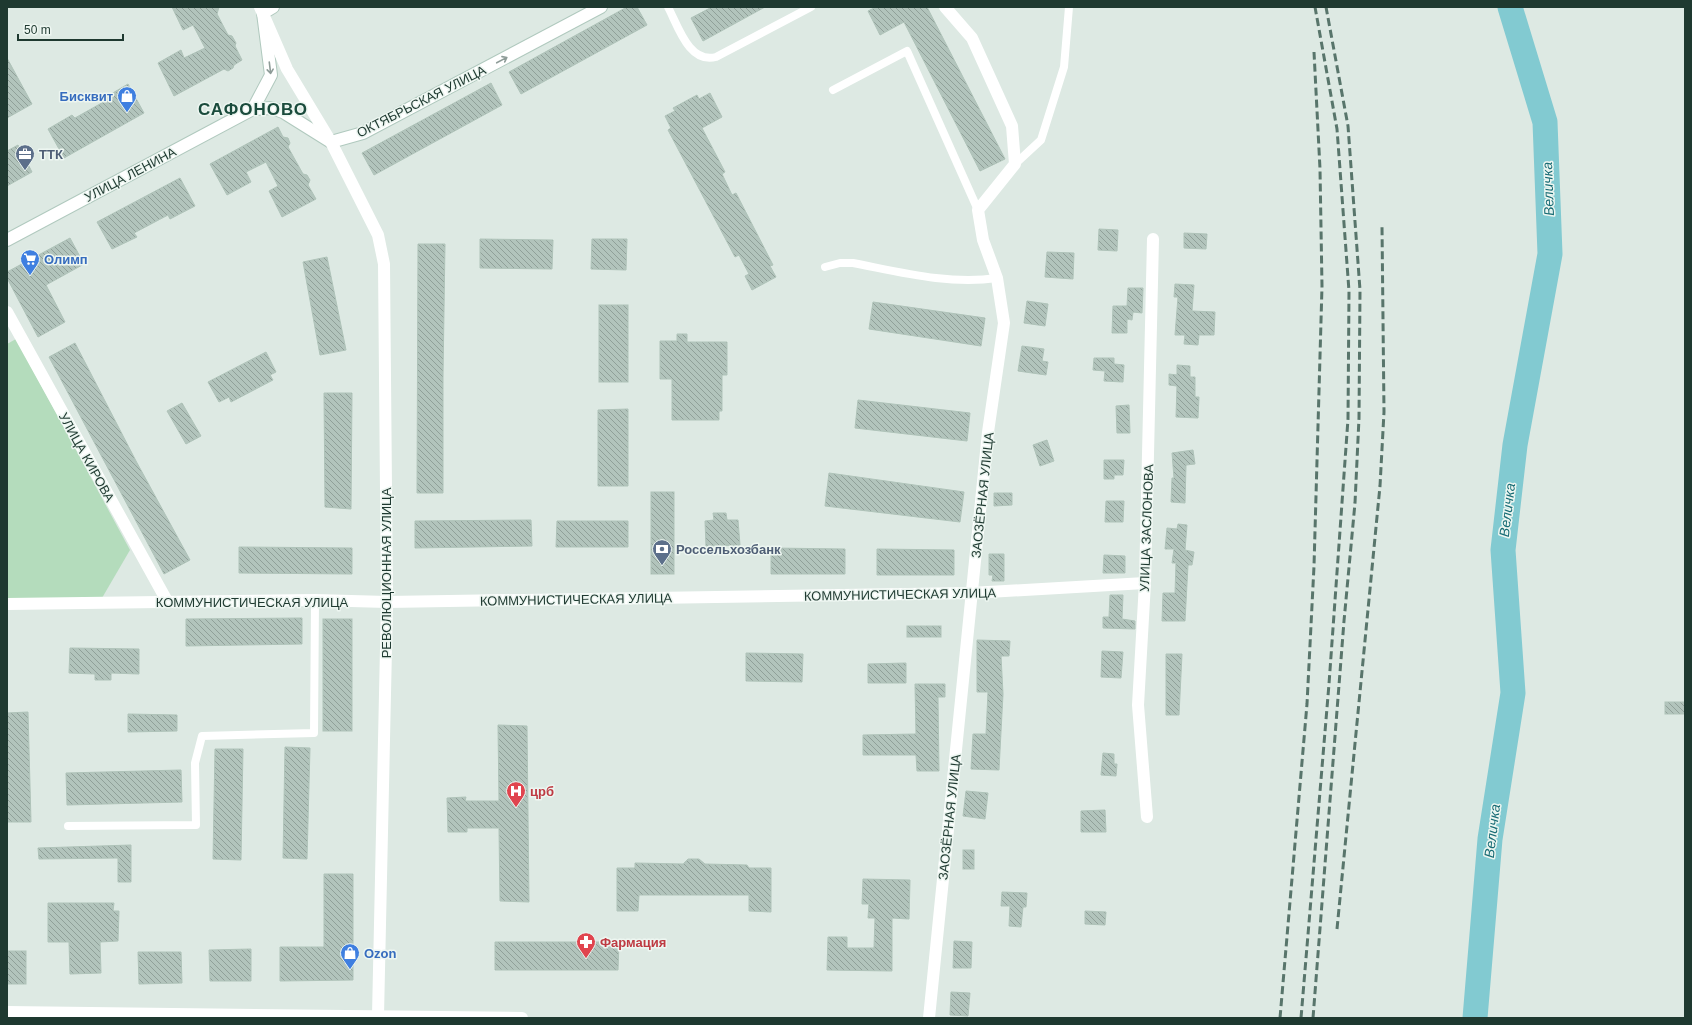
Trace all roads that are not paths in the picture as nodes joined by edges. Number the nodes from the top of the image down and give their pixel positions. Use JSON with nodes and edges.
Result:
{"nodes":[{"id":1,"x":601,"y":7,"type":"edge"},
{"id":2,"x":668,"y":7,"type":"edge"},
{"id":3,"x":811,"y":7,"type":"edge"},
{"id":4,"x":944,"y":7,"type":"edge"},
{"id":5,"x":1069,"y":7,"type":"edge"},
{"id":6,"x":266,"y":9,"type":"edge"},
{"id":7,"x":833,"y":90,"type":"dead end"},
{"id":8,"x":253,"y":109,"type":"junction"},
{"id":9,"x":331,"y":142,"type":"junction"},
{"id":10,"x":1016,"y":164,"type":"junction"},
{"id":11,"x":978,"y":210,"type":"junction"},
{"id":12,"x":1153,"y":239,"type":"dead end"},
{"id":13,"x":7,"y":240,"type":"edge"},
{"id":14,"x":825,"y":267,"type":"dead end"},
{"id":15,"x":997,"y":278,"type":"junction"},
{"id":16,"x":7,"y":312,"type":"edge"},
{"id":17,"x":1145,"y":583,"type":"junction"},
{"id":18,"x":971,"y":593,"type":"junction"},
{"id":19,"x":315,"y":600,"type":"junction"},
{"id":20,"x":167,"y":601,"type":"junction"},
{"id":21,"x":387,"y":602,"type":"junction"},
{"id":22,"x":7,"y":604,"type":"edge"},
{"id":23,"x":1147,"y":817,"type":"dead end"},
{"id":24,"x":68,"y":826,"type":"dead end"},
{"id":25,"x":7,"y":1012,"type":"edge"},
{"id":26,"x":378,"y":1016,"type":"junction"},
{"id":27,"x":468,"y":1018,"type":"edge"},
{"id":28,"x":522,"y":1018,"type":"edge"},
{"id":29,"x":929,"y":1018,"type":"edge"}],
"edges":[{"from":9,"to":1,"type":"street","name":"ОКТЯБРЬСКАЯ УЛИЦА","one_way":true},
{"from":2,"to":3,"type":"lane"},
{"from":4,"to":10,"type":"street"},
{"from":5,"to":10,"type":"lane"},
{"from":6,"to":8,"type":"street","one_way":true},
{"from":6,"to":9,"type":"street","name":"РЕВОЛЮЦИОННАЯ УЛИЦА"},
{"from":7,"to":11,"type":"lane"},
{"from":8,"to":9,"type":"street"},
{"from":8,"to":13,"type":"street","name":"УЛИЦА ЛЕНИНА"},
{"from":9,"to":21,"type":"street","name":"РЕВОЛЮЦИОННАЯ УЛИЦА"},
{"from":10,"to":11,"type":"street"},
{"from":11,"to":15,"type":"street","name":"ЗАОЗЁРНАЯ УЛИЦА"},
{"from":12,"to":17,"type":"street","name":"УЛИЦА ЗАСЛОНОВА"},
{"from":14,"to":15,"type":"lane"},
{"from":15,"to":18,"type":"street","name":"ЗАОЗЁРНАЯ УЛИЦА"},
{"from":16,"to":20,"type":"street","name":"УЛИЦА КИРОВА"},
{"from":17,"to":18,"type":"street","name":"КОММУНИСТИЧЕСКАЯ УЛИЦА"},
{"from":17,"to":23,"type":"street","name":"УЛИЦА ЗАСЛОНОВА"},
{"from":18,"to":21,"type":"street","name":"КОММУНИСТИЧЕСКАЯ УЛИЦА"},
{"from":18,"to":29,"type":"street","name":"ЗАОЗЁРНАЯ УЛИЦА"},
{"from":19,"to":20,"type":"street","name":"КОММУНИСТИЧЕСКАЯ УЛИЦА"},
{"from":19,"to":21,"type":"street","name":"КОММУНИСТИЧЕСКАЯ УЛИЦА"},
{"from":19,"to":24,"type":"lane"},
{"from":20,"to":22,"type":"street","name":"КОММУНИСТИЧЕСКАЯ УЛИЦА"},
{"from":21,"to":26,"type":"street","name":"РЕВОЛЮЦИОННАЯ УЛИЦА"},
{"from":25,"to":26,"type":"street"},
{"from":26,"to":27,"type":"street"},
{"from":27,"to":28,"type":"street"}]}
